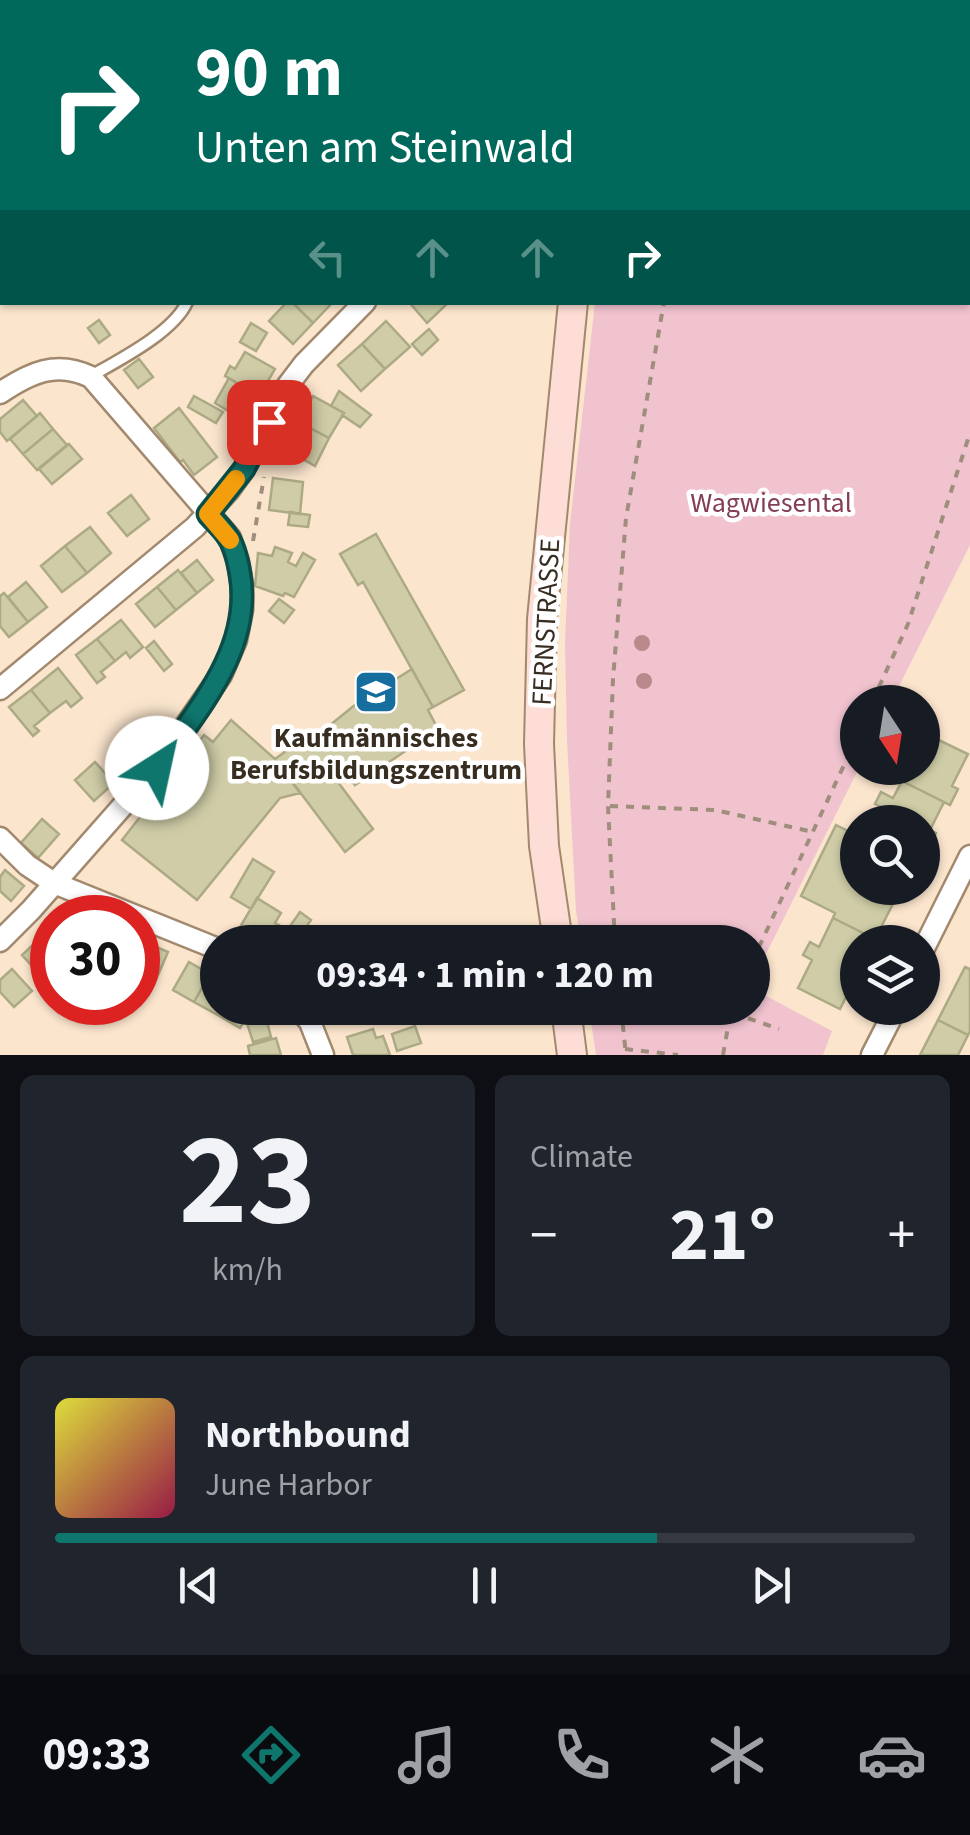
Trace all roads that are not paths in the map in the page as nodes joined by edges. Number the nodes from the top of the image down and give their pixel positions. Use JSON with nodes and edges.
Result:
{"nodes":[{"id":1,"x":186,"y":305,"type":"edge"},
{"id":2,"x":362,"y":305,"type":"edge"},
{"id":3,"x":573,"y":305,"type":"edge"},
{"id":4,"x":91,"y":377,"type":"junction"},
{"id":5,"x":0,"y":393,"type":"edge"},
{"id":6,"x":208,"y":514,"type":"junction"},
{"id":7,"x":0,"y":689,"type":"edge"},
{"id":8,"x":0,"y":838,"type":"edge"},
{"id":9,"x":970,"y":856,"type":"edge"},
{"id":10,"x":54,"y":883,"type":"junction"},
{"id":11,"x":556,"y":925,"type":"edge"},
{"id":12,"x":936,"y":925,"type":"edge"},
{"id":13,"x":0,"y":941,"type":"edge"},
{"id":14,"x":200,"y":943,"type":"edge"},
{"id":15,"x":311,"y":1025,"type":"edge"},
{"id":16,"x":568,"y":1025,"type":"edge"},
{"id":17,"x":887,"y":1025,"type":"edge"},
{"id":18,"x":323,"y":1055,"type":"edge"},
{"id":19,"x":572,"y":1055,"type":"edge"},
{"id":20,"x":872,"y":1055,"type":"edge"}],
"edges":[{"from":1,"to":4,"type":"lane"},
{"from":2,"to":6,"type":"street"},
{"from":3,"to":11,"type":"main road","name":"FERNSTRASSE"},
{"from":4,"to":5,"type":"street"},
{"from":4,"to":6,"type":"street"},
{"from":6,"to":7,"type":"street"},
{"from":6,"to":10,"type":"street"},
{"from":8,"to":10,"type":"street"},
{"from":9,"to":12,"type":"street"},
{"from":10,"to":13,"type":"street"},
{"from":10,"to":14,"type":"street"},
{"from":15,"to":18,"type":"street"},
{"from":16,"to":19,"type":"main road"},
{"from":17,"to":20,"type":"street"}]}
